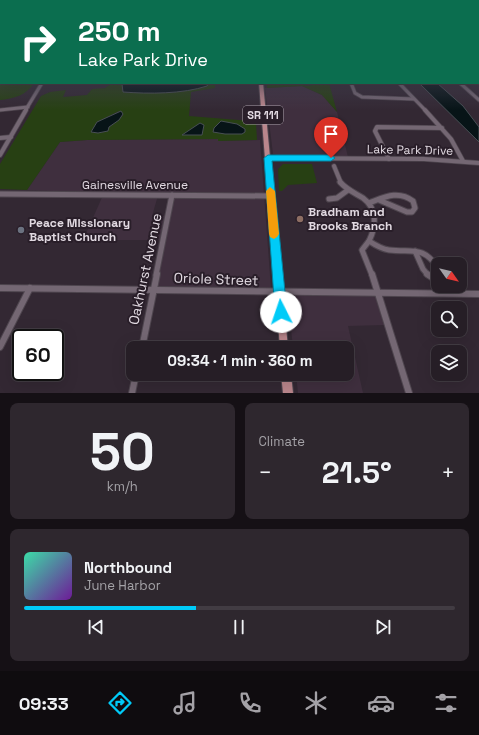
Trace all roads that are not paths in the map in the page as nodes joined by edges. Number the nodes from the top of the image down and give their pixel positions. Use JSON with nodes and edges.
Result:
{"nodes":[{"id":1,"x":41,"y":84,"type":"edge"},
{"id":2,"x":261,"y":84,"type":"edge"},
{"id":3,"x":351,"y":84,"type":"edge"},
{"id":4,"x":401,"y":84,"type":"edge"},
{"id":5,"x":461,"y":84,"type":"edge"},
{"id":6,"x":414,"y":99,"type":"junction"},
{"id":7,"x":479,"y":100,"type":"edge"},
{"id":8,"x":28,"y":107,"type":"junction"},
{"id":9,"x":0,"y":110,"type":"edge"},
{"id":10,"x":442,"y":128,"type":"junction"},
{"id":11,"x":11,"y":137,"type":"junction"},
{"id":12,"x":0,"y":138,"type":"edge"},
{"id":13,"x":0,"y":155,"type":"edge"},
{"id":14,"x":268,"y":158,"type":"junction"},
{"id":15,"x":389,"y":159,"type":"junction"},
{"id":16,"x":463,"y":161,"type":"junction"},
{"id":17,"x":479,"y":163,"type":"edge"},
{"id":18,"x":334,"y":166,"type":"dead end"},
{"id":19,"x":348,"y":190,"type":"junction"},
{"id":20,"x":0,"y":194,"type":"edge"},
{"id":21,"x":172,"y":195,"type":"junction"},
{"id":22,"x":271,"y":196,"type":"junction"},
{"id":23,"x":329,"y":199,"type":"dead end"},
{"id":24,"x":379,"y":200,"type":"junction"},
{"id":25,"x":370,"y":203,"type":"junction"},
{"id":26,"x":369,"y":241,"type":"junction"},
{"id":27,"x":415,"y":251,"type":"junction"},
{"id":28,"x":431,"y":258,"type":"edge"},
{"id":29,"x":431,"y":277,"type":"edge"},
{"id":30,"x":0,"y":288,"type":"edge"},
{"id":31,"x":30,"y":288,"type":"junction"},
{"id":32,"x":154,"y":289,"type":"junction"},
{"id":33,"x":377,"y":292,"type":"junction"},
{"id":34,"x":279,"y":293,"type":"junction"},
{"id":35,"x":479,"y":294,"type":"edge"},
{"id":36,"x":143,"y":341,"type":"edge"},
{"id":37,"x":283,"y":341,"type":"edge"},
{"id":38,"x":0,"y":347,"type":"edge"},
{"id":39,"x":135,"y":381,"type":"edge"},
{"id":40,"x":287,"y":381,"type":"edge"},
{"id":41,"x":132,"y":393,"type":"edge"},
{"id":42,"x":288,"y":393,"type":"edge"},
{"id":43,"x":410,"y":393,"type":"edge"}],
"edges":[{"from":1,"to":8,"type":"street"},
{"from":2,"to":14,"type":"main road","number":"SR 111"},
{"from":3,"to":6,"type":"street"},
{"from":4,"to":6,"type":"street"},
{"from":5,"to":7,"type":"street"},
{"from":6,"to":10,"type":"street"},
{"from":8,"to":9,"type":"street"},
{"from":8,"to":11,"type":"street"},
{"from":10,"to":15,"type":"street"},
{"from":10,"to":16,"type":"street"},
{"from":11,"to":12,"type":"street"},
{"from":11,"to":13,"type":"street"},
{"from":14,"to":15,"type":"street","name":"Lake Park Drive"},
{"from":14,"to":22,"type":"main road","number":"SR 111"},
{"from":15,"to":16,"type":"street","name":"Lake Park Drive"},
{"from":16,"to":17,"type":"street","name":"Lake Park Drive"},
{"from":18,"to":19,"type":"street"},
{"from":19,"to":23,"type":"street"},
{"from":19,"to":25,"type":"street"},
{"from":20,"to":21,"type":"street","name":"Gainesville Avenue"},
{"from":21,"to":22,"type":"street","name":"Gainesville Avenue"},
{"from":21,"to":32,"type":"street","name":"Oakhurst Avenue"},
{"from":22,"to":34,"type":"main road","number":"SR 111"},
{"from":24,"to":24,"type":"street"},
{"from":24,"to":25,"type":"street"},
{"from":25,"to":26,"type":"street"},
{"from":26,"to":27,"type":"street"},
{"from":26,"to":33,"type":"street"},
{"from":27,"to":28,"type":"street"},
{"from":27,"to":29,"type":"street"},
{"from":30,"to":31,"type":"street","name":"Oriole Street"},
{"from":31,"to":32,"type":"street","name":"Oriole Street"},
{"from":31,"to":38,"type":"street"},
{"from":32,"to":34,"type":"street","name":"Oriole Street"},
{"from":32,"to":36,"type":"street","name":"Oakhurst Avenue"},
{"from":33,"to":34,"type":"street","name":"Oriole Street"},
{"from":33,"to":35,"type":"street","name":"Oriole Street"},
{"from":33,"to":43,"type":"street"},
{"from":34,"to":37,"type":"main road","number":"SR 111"},
{"from":39,"to":41,"type":"street"},
{"from":40,"to":42,"type":"main road"}]}
